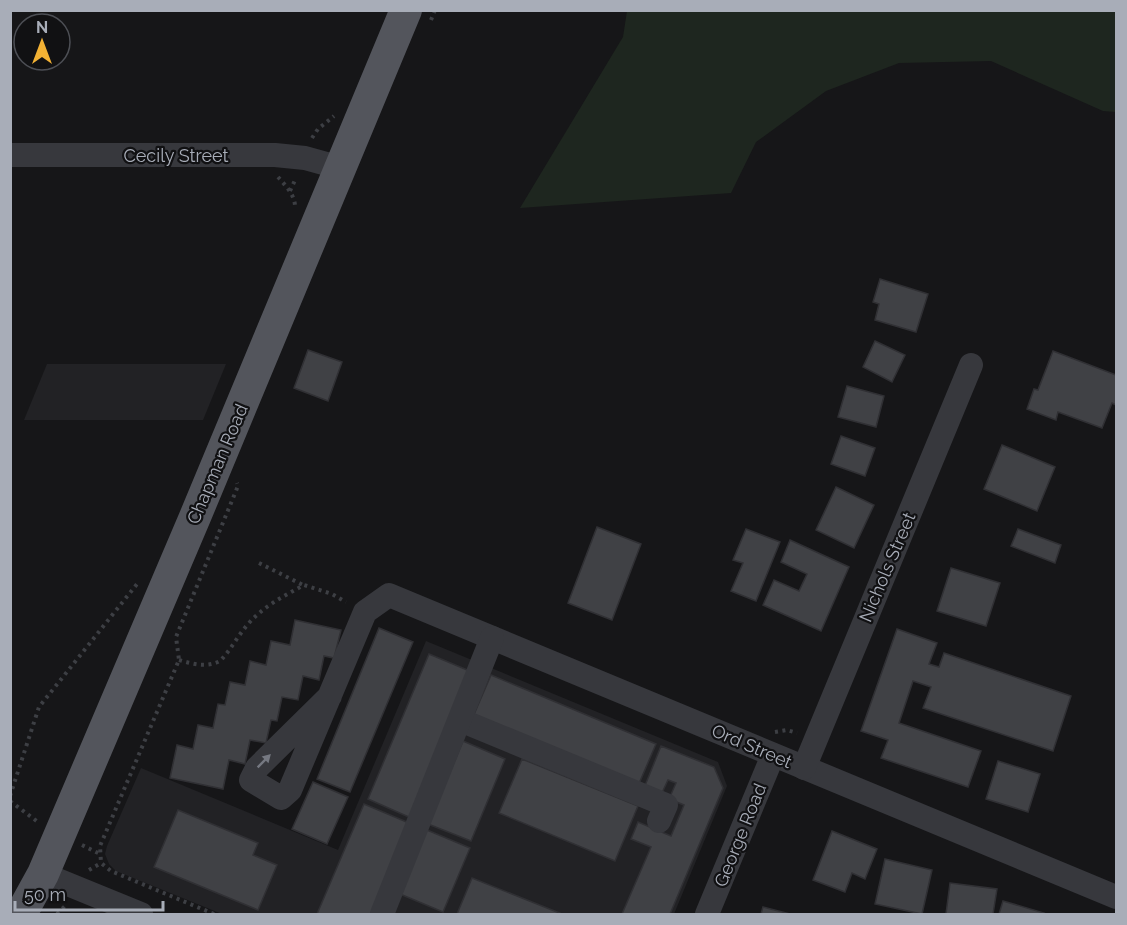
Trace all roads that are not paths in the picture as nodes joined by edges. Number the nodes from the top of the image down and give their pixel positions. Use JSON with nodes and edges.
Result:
{"nodes":[{"id":1,"x":418,"y":16,"type":"edge"},
{"id":2,"x":10,"y":155,"type":"edge"},
{"id":3,"x":340,"y":168,"type":"junction"},
{"id":4,"x":971,"y":365,"type":"dead end"},
{"id":5,"x":492,"y":638,"type":"junction"},
{"id":6,"x":330,"y":696,"type":"dead end"},
{"id":7,"x":460,"y":720,"type":"junction"},
{"id":8,"x":773,"y":754,"type":"junction"},
{"id":9,"x":804,"y":768,"type":"junction"},
{"id":10,"x":659,"y":820,"type":"dead end"},
{"id":11,"x":43,"y":874,"type":"junction"},
{"id":12,"x":1116,"y":897,"type":"edge"},
{"id":13,"x":21,"y":915,"type":"edge"},
{"id":14,"x":141,"y":915,"type":"edge"},
{"id":15,"x":382,"y":915,"type":"edge"},
{"id":16,"x":707,"y":915,"type":"edge"}],
"edges":[{"from":1,"to":3,"type":"main road","name":"Chapman Road"},
{"from":2,"to":3,"type":"street","name":"Cecily Street"},
{"from":3,"to":11,"type":"main road","name":"Chapman Road"},
{"from":4,"to":9,"type":"street","name":"Nichols Street"},
{"from":5,"to":6,"type":"street","name":"Ord Street"},
{"from":5,"to":7,"type":"street"},
{"from":5,"to":8,"type":"street","name":"Ord Street"},
{"from":7,"to":10,"type":"street"},
{"from":7,"to":15,"type":"street"},
{"from":8,"to":9,"type":"street","name":"Ord Street"},
{"from":8,"to":16,"type":"street","name":"George Road"},
{"from":9,"to":12,"type":"street","name":"Ord Street"},
{"from":11,"to":13,"type":"main road","name":"Chapman Road"},
{"from":11,"to":14,"type":"street"}]}
